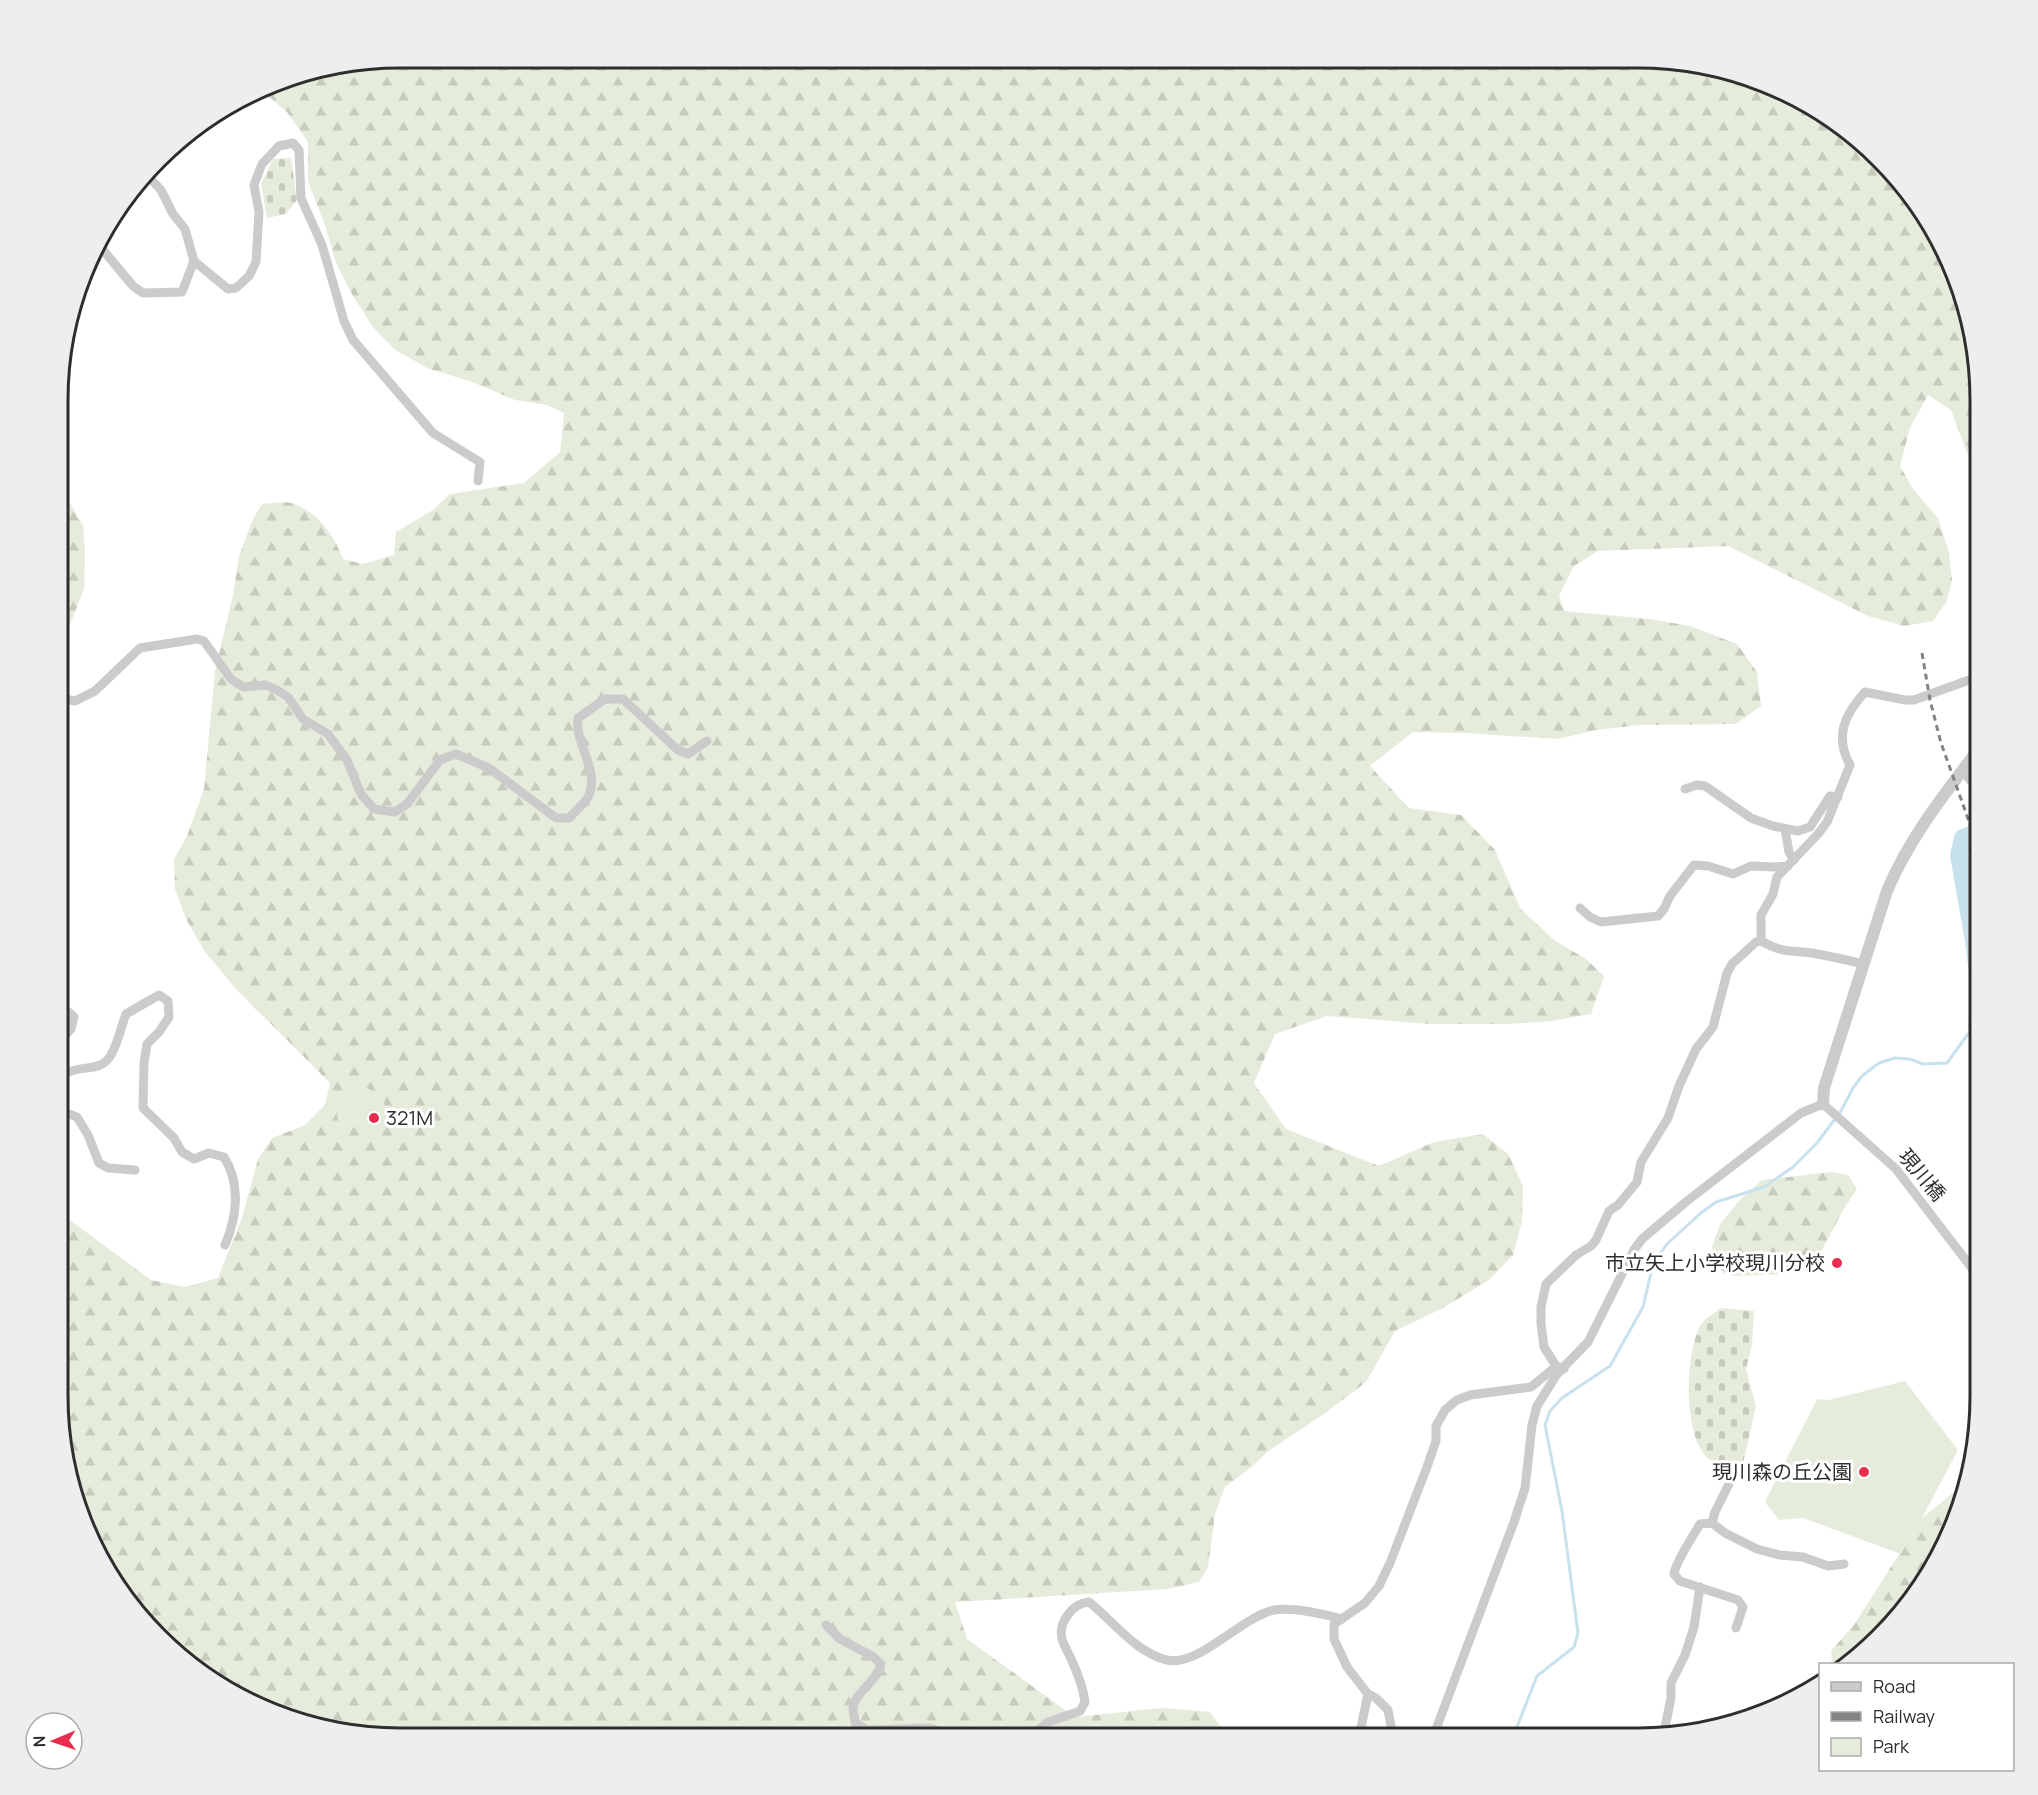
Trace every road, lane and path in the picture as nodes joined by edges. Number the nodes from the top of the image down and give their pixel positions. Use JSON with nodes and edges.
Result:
{"nodes":[{"id":1,"x":151,"y":180,"type":"edge"},
{"id":2,"x":103,"y":250,"type":"edge"},
{"id":3,"x":194,"y":261,"type":"junction"},
{"id":4,"x":478,"y":481,"type":"dead end"},
{"id":5,"x":1971,"y":679,"type":"edge"},
{"id":6,"x":67,"y":700,"type":"edge"},
{"id":7,"x":706,"y":741,"type":"dead end"},
{"id":8,"x":1971,"y":758,"type":"edge"},
{"id":9,"x":1962,"y":771,"type":"junction"},
{"id":10,"x":1971,"y":781,"type":"edge"},
{"id":11,"x":1685,"y":789,"type":"dead end"},
{"id":12,"x":1838,"y":797,"type":"junction"},
{"id":13,"x":1785,"y":829,"type":"junction"},
{"id":14,"x":1791,"y":863,"type":"junction"},
{"id":15,"x":1580,"y":908,"type":"dead end"},
{"id":16,"x":1761,"y":941,"type":"junction"},
{"id":17,"x":1864,"y":964,"type":"junction"},
{"id":18,"x":67,"y":1011,"type":"edge"},
{"id":19,"x":67,"y":1033,"type":"edge"},
{"id":20,"x":67,"y":1075,"type":"edge"},
{"id":21,"x":1827,"y":1107,"type":"junction"},
{"id":22,"x":67,"y":1113,"type":"edge"},
{"id":23,"x":135,"y":1170,"type":"dead end"},
{"id":24,"x":225,"y":1245,"type":"dead end"},
{"id":25,"x":1971,"y":1267,"type":"edge"},
{"id":26,"x":1561,"y":1372,"type":"junction"},
{"id":27,"x":1735,"y":1472,"type":"dead end"},
{"id":28,"x":1712,"y":1523,"type":"junction"},
{"id":29,"x":1844,"y":1564,"type":"dead end"},
{"id":30,"x":1700,"y":1587,"type":"junction"},
{"id":31,"x":1342,"y":1619,"type":"junction"},
{"id":32,"x":826,"y":1625,"type":"dead end"},
{"id":33,"x":1736,"y":1628,"type":"dead end"},
{"id":34,"x":1368,"y":1694,"type":"junction"},
{"id":35,"x":1665,"y":1727,"type":"edge"},
{"id":36,"x":864,"y":1728,"type":"edge"},
{"id":37,"x":1040,"y":1728,"type":"edge"},
{"id":38,"x":1361,"y":1728,"type":"edge"},
{"id":39,"x":1391,"y":1728,"type":"edge"},
{"id":40,"x":1436,"y":1728,"type":"edge"}],
"edges":[{"from":1,"to":3,"type":"street"},
{"from":2,"to":3,"type":"street"},
{"from":3,"to":4,"type":"street"},
{"from":5,"to":12,"type":"street"},
{"from":6,"to":7,"type":"street"},
{"from":8,"to":9,"type":"street"},
{"from":9,"to":10,"type":"street"},
{"from":9,"to":17,"type":"street"},
{"from":11,"to":13,"type":"street"},
{"from":12,"to":13,"type":"street"},
{"from":12,"to":14,"type":"street"},
{"from":13,"to":14,"type":"street"},
{"from":14,"to":15,"type":"street"},
{"from":14,"to":16,"type":"street"},
{"from":16,"to":17,"type":"street"},
{"from":16,"to":26,"type":"street"},
{"from":17,"to":21,"type":"street"},
{"from":18,"to":19,"type":"street"},
{"from":20,"to":24,"type":"street"},
{"from":21,"to":25,"type":"street","name":"現川橋"},
{"from":21,"to":26,"type":"street"},
{"from":22,"to":23,"type":"street"},
{"from":26,"to":31,"type":"street"},
{"from":26,"to":40,"type":"street"},
{"from":27,"to":28,"type":"street"},
{"from":28,"to":29,"type":"street"},
{"from":28,"to":30,"type":"street"},
{"from":30,"to":33,"type":"street"},
{"from":30,"to":35,"type":"street"},
{"from":31,"to":34,"type":"street"},
{"from":31,"to":37,"type":"street"},
{"from":32,"to":36,"type":"street"},
{"from":34,"to":38,"type":"street"},
{"from":34,"to":39,"type":"street"}]}
